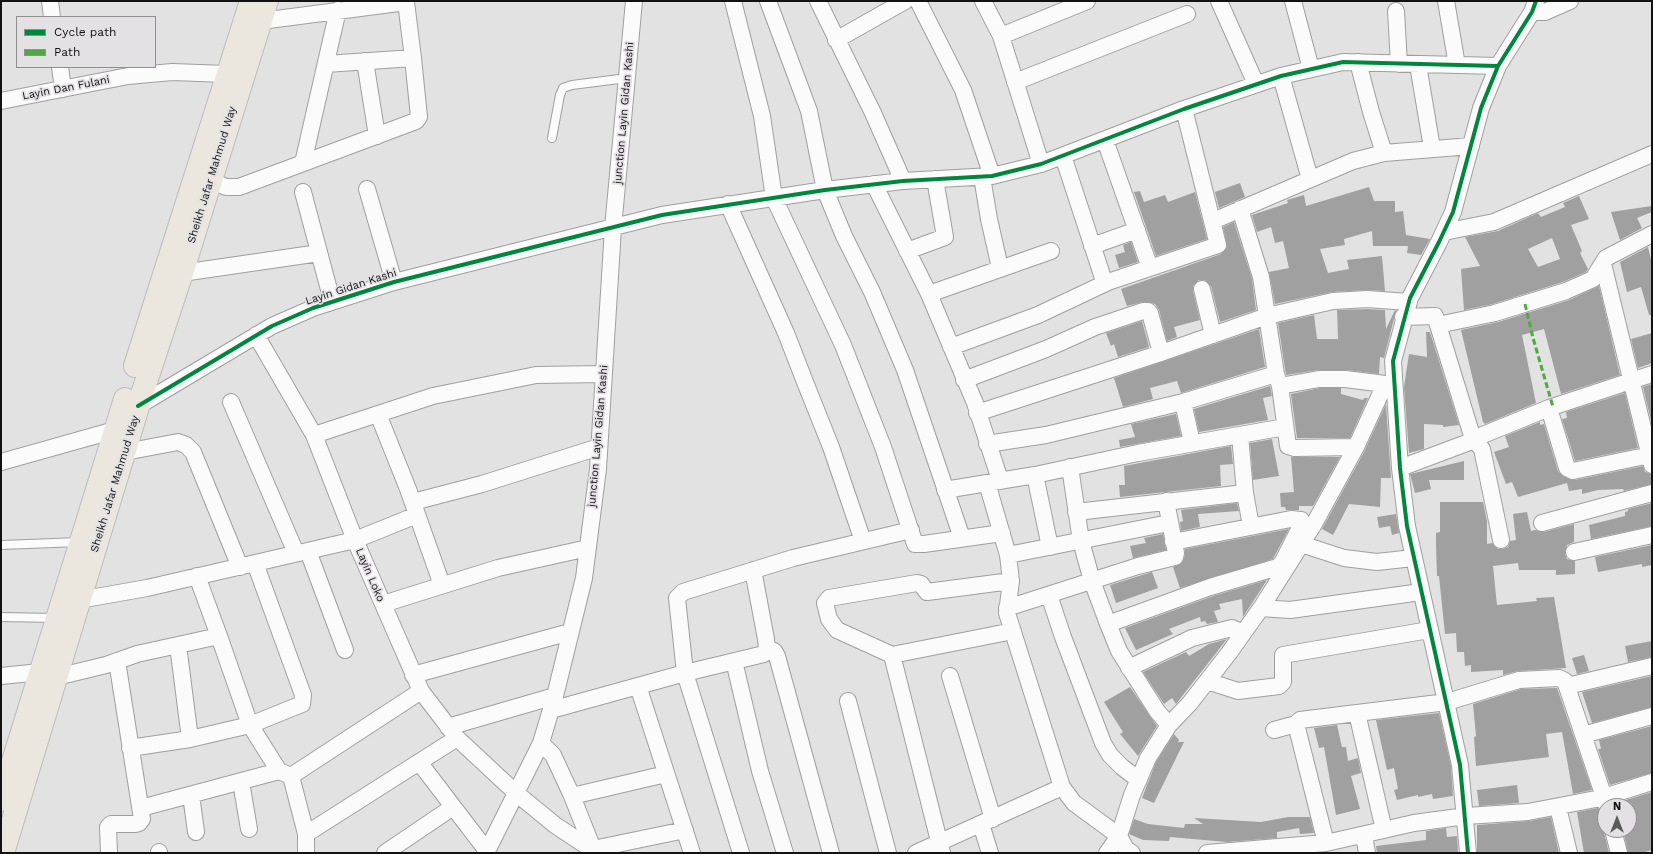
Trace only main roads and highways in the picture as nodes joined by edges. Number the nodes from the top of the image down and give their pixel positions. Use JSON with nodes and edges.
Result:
{"nodes":[{"id":1,"x":251,"y":1,"type":"edge"},
{"id":2,"x":264,"y":11,"type":"edge"},
{"id":3,"x":48,"y":674,"type":"junction"},
{"id":4,"x":1,"y":800,"type":"edge"},
{"id":5,"x":3,"y":853,"type":"edge"}],
"edges":[{"from":1,"to":3,"type":"main road","name":"Sheikh Jafar Mahmud Way"},
{"from":2,"to":3,"type":"main road","name":"Sheikh Jafar Mahmud Way"},
{"from":3,"to":4,"type":"main road","name":"Sheikh Jafar Mahmud Way"},
{"from":3,"to":5,"type":"main road","name":"Sheikh Jafar Mahmud Way"}]}
